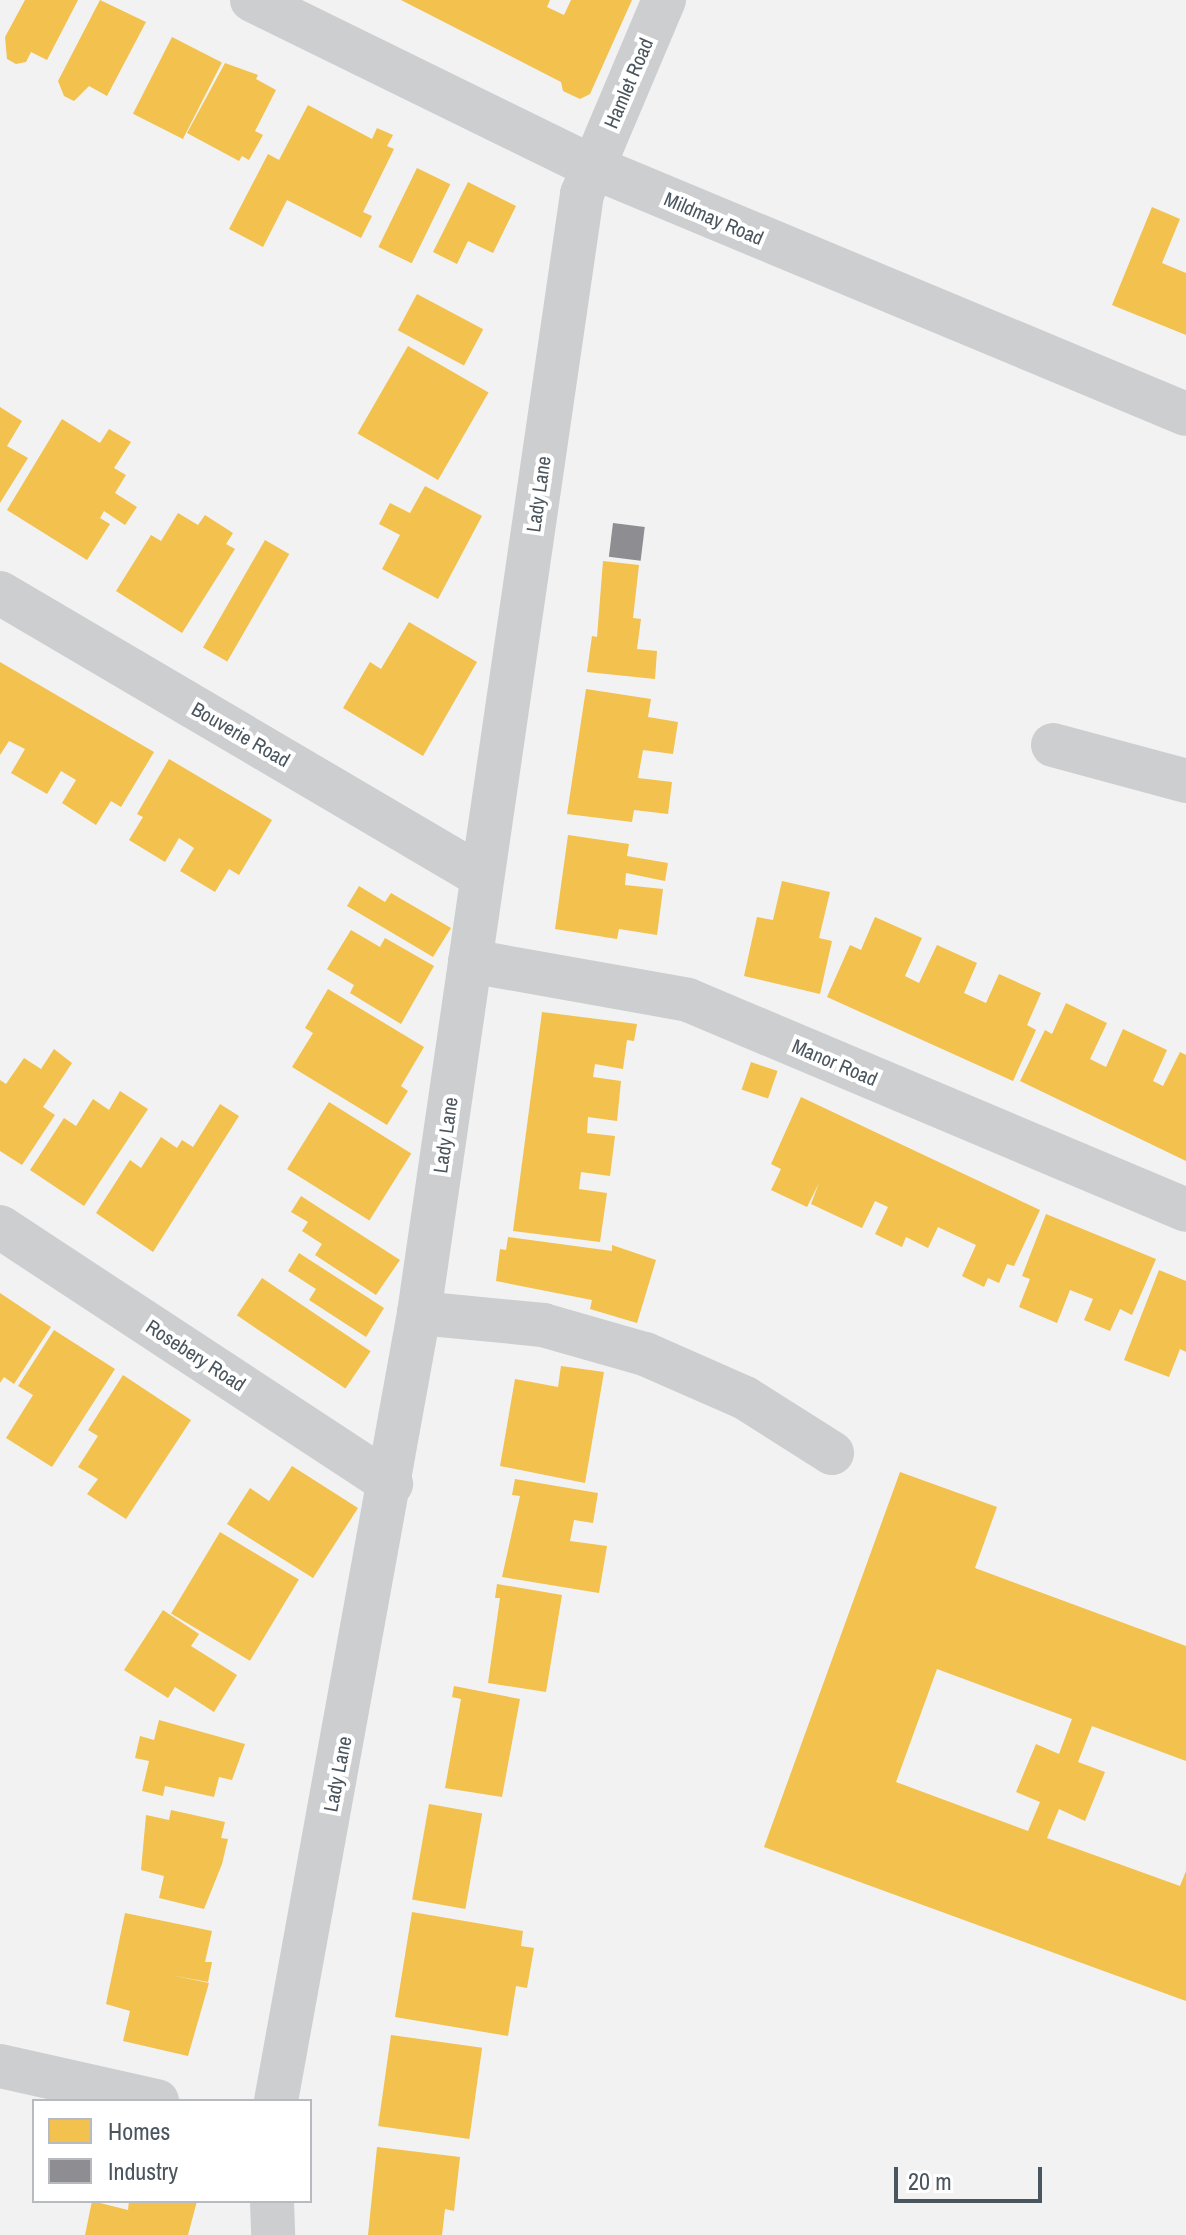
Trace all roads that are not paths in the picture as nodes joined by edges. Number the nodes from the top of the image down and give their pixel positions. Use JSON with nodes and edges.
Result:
{"nodes":[{"id":1,"x":252,"y":0,"type":"edge"},
{"id":2,"x":664,"y":0,"type":"edge"},
{"id":3,"x":593,"y":167,"type":"junction"},
{"id":4,"x":1186,"y":414,"type":"edge"},
{"id":5,"x":0,"y":593,"type":"edge"},
{"id":6,"x":1053,"y":745,"type":"dead end"},
{"id":7,"x":1186,"y":781,"type":"edge"},
{"id":8,"x":481,"y":876,"type":"junction"},
{"id":9,"x":470,"y":961,"type":"junction"},
{"id":10,"x":1186,"y":1210,"type":"edge"},
{"id":11,"x":0,"y":1227,"type":"edge"},
{"id":12,"x":419,"y":1313,"type":"junction"},
{"id":13,"x":832,"y":1453,"type":"dead end"},
{"id":14,"x":391,"y":1484,"type":"junction"},
{"id":15,"x":0,"y":2066,"type":"edge"},
{"id":16,"x":148,"y":2099,"type":"edge"},
{"id":17,"x":276,"y":2099,"type":"edge"},
{"id":18,"x":272,"y":2203,"type":"edge"},
{"id":19,"x":273,"y":2235,"type":"edge"}],
"edges":[{"from":1,"to":3,"type":"street","name":"Mildmay Road"},
{"from":2,"to":3,"type":"street","name":"Hamlet Road"},
{"from":3,"to":4,"type":"street","name":"Mildmay Road"},
{"from":3,"to":8,"type":"street","name":"Lady Lane"},
{"from":5,"to":8,"type":"street","name":"Bouverie Road"},
{"from":6,"to":7,"type":"street"},
{"from":8,"to":9,"type":"street","name":"Lady Lane"},
{"from":9,"to":10,"type":"street","name":"Manor Road"},
{"from":9,"to":12,"type":"street","name":"Lady Lane"},
{"from":11,"to":14,"type":"street","name":"Rosebery Road"},
{"from":12,"to":13,"type":"street"},
{"from":12,"to":14,"type":"street","name":"Lady Lane"},
{"from":14,"to":17,"type":"street","name":"Lady Lane"},
{"from":15,"to":16,"type":"street"},
{"from":18,"to":19,"type":"street"}]}
